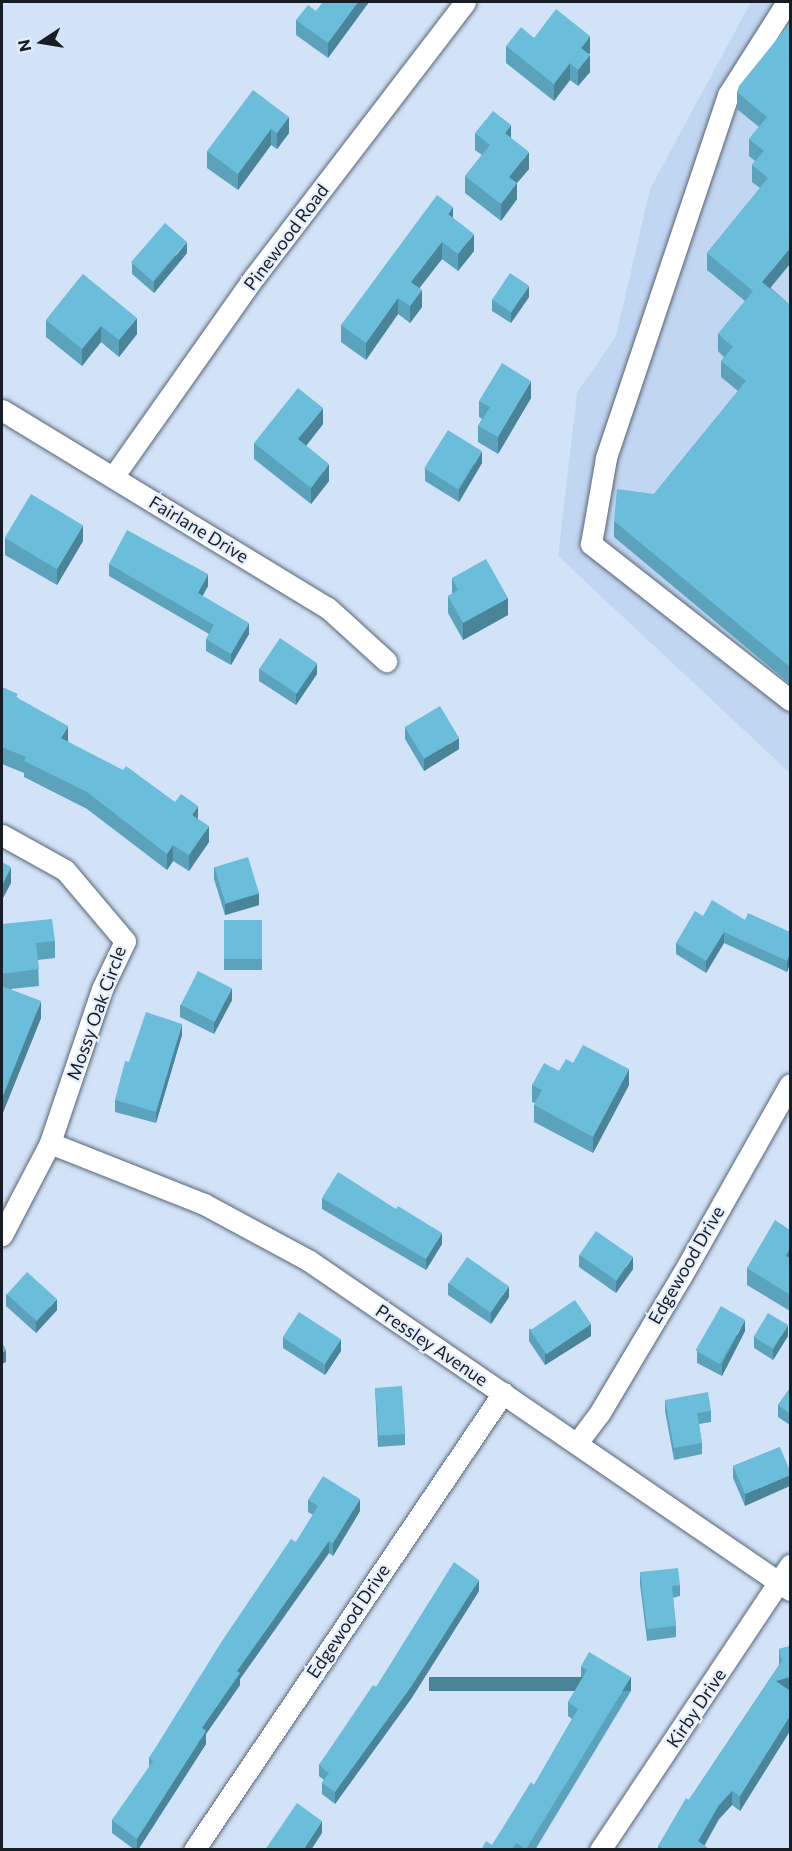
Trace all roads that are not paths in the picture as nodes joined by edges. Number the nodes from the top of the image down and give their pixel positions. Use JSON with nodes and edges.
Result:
{"nodes":[{"id":1,"x":465,"y":2,"type":"edge"},
{"id":2,"x":787,"y":2,"type":"edge"},
{"id":3,"x":2,"y":410,"type":"edge"},
{"id":4,"x":113,"y":477,"type":"junction"},
{"id":5,"x":386,"y":661,"type":"dead end"},
{"id":6,"x":790,"y":699,"type":"edge"},
{"id":7,"x":2,"y":836,"type":"edge"},
{"id":8,"x":790,"y":1084,"type":"edge"},
{"id":9,"x":50,"y":1143,"type":"junction"},
{"id":10,"x":2,"y":1235,"type":"edge"},
{"id":11,"x":502,"y":1393,"type":"junction"},
{"id":12,"x":577,"y":1443,"type":"junction"},
{"id":13,"x":787,"y":1579,"type":"edge"},
{"id":14,"x":194,"y":1850,"type":"edge"},
{"id":15,"x":600,"y":1850,"type":"edge"}],
"edges":[{"from":1,"to":4,"type":"street","name":"Pinewood Road"},
{"from":2,"to":6,"type":"street"},
{"from":3,"to":4,"type":"street","name":"Fairlane Drive"},
{"from":4,"to":5,"type":"street","name":"Fairlane Drive"},
{"from":7,"to":9,"type":"street","name":"Mossy Oak Circle"},
{"from":8,"to":12,"type":"street","name":"Edgewood Drive"},
{"from":9,"to":10,"type":"street","name":"Mossy Oak Circle"},
{"from":9,"to":11,"type":"street","name":"Pressley Avenue"},
{"from":11,"to":12,"type":"street","name":"Pressley Avenue"},
{"from":11,"to":14,"type":"street","name":"Edgewood Drive"},
{"from":12,"to":13,"type":"street","name":"Pressley Avenue"},
{"from":13,"to":15,"type":"street","name":"Kirby Drive"}]}
